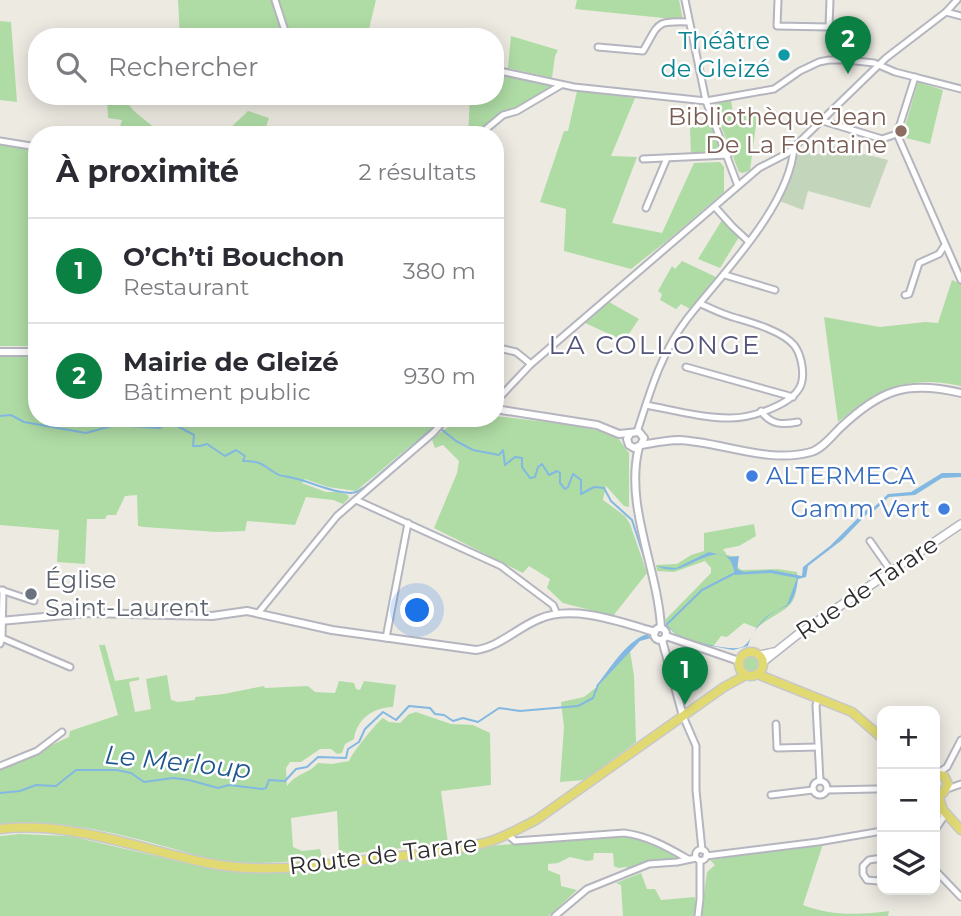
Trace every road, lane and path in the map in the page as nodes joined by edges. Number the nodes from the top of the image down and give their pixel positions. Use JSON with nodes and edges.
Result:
{"nodes":[{"id":1,"x":275,"y":0,"type":"edge"},
{"id":2,"x":685,"y":0,"type":"edge"},
{"id":3,"x":778,"y":0,"type":"edge"},
{"id":4,"x":830,"y":0,"type":"edge"},
{"id":5,"x":957,"y":0,"type":"edge"},
{"id":6,"x":946,"y":12,"type":"junction"},
{"id":7,"x":961,"y":16,"type":"edge"},
{"id":8,"x":690,"y":22,"type":"junction"},
{"id":9,"x":284,"y":28,"type":"edge"},
{"id":10,"x":598,"y":47,"type":"dead end"},
{"id":11,"x":878,"y":66,"type":"junction"},
{"id":12,"x":504,"y":72,"type":"edge"},
{"id":13,"x":915,"y":77,"type":"junction"},
{"id":14,"x":561,"y":85,"type":"junction"},
{"id":15,"x":961,"y":89,"type":"edge"},
{"id":16,"x":706,"y":101,"type":"junction"},
{"id":17,"x":823,"y":121,"type":"junction"},
{"id":18,"x":490,"y":126,"type":"edge"},
{"id":19,"x":897,"y":134,"type":"junction"},
{"id":20,"x":0,"y":141,"type":"edge"},
{"id":21,"x":28,"y":146,"type":"edge"},
{"id":22,"x":794,"y":147,"type":"junction"},
{"id":23,"x":728,"y":156,"type":"junction"},
{"id":24,"x":667,"y":158,"type":"junction"},
{"id":25,"x":643,"y":159,"type":"dead end"},
{"id":26,"x":738,"y":186,"type":"junction"},
{"id":27,"x":646,"y":208,"type":"dead end"},
{"id":28,"x":715,"y":208,"type":"junction"},
{"id":29,"x":748,"y":241,"type":"junction"},
{"id":30,"x":945,"y":245,"type":"junction"},
{"id":31,"x":725,"y":275,"type":"junction"},
{"id":32,"x":961,"y":280,"type":"edge"},
{"id":33,"x":775,"y":290,"type":"dead end"},
{"id":34,"x":905,"y":295,"type":"dead end"},
{"id":35,"x":701,"y":304,"type":"junction"},
{"id":36,"x":504,"y":349,"type":"edge"},
{"id":37,"x":0,"y":352,"type":"edge"},
{"id":38,"x":28,"y":352,"type":"edge"},
{"id":39,"x":531,"y":364,"type":"junction"},
{"id":40,"x":686,"y":367,"type":"dead end"},
{"id":41,"x":504,"y":393,"type":"edge"},
{"id":42,"x":961,"y":393,"type":"edge"},
{"id":43,"x":793,"y":397,"type":"junction"},
{"id":44,"x":646,"y":405,"type":"junction"},
{"id":45,"x":504,"y":410,"type":"edge"},
{"id":46,"x":761,"y":411,"type":"junction"},
{"id":47,"x":798,"y":422,"type":"dead end"},
{"id":48,"x":438,"y":427,"type":"edge"},
{"id":49,"x":633,"y":437,"type":"junction"},
{"id":50,"x":661,"y":442,"type":"junction"},
{"id":51,"x":640,"y":446,"type":"junction"},
{"id":52,"x":637,"y":461,"type":"junction"},
{"id":53,"x":356,"y":500,"type":"junction"},
{"id":54,"x":408,"y":523,"type":"junction"},
{"id":55,"x":961,"y":524,"type":"edge"},
{"id":56,"x":870,"y":541,"type":"dead end"},
{"id":57,"x":891,"y":571,"type":"junction"},
{"id":58,"x":1,"y":590,"type":"edge"},
{"id":59,"x":34,"y":601,"type":"dead end"},
{"id":60,"x":259,"y":612,"type":"junction"},
{"id":61,"x":557,"y":614,"type":"junction"},
{"id":62,"x":1,"y":621,"type":"edge"},
{"id":63,"x":658,"y":630,"type":"junction"},
{"id":64,"x":386,"y":638,"type":"junction"},
{"id":65,"x":664,"y":638,"type":"junction"},
{"id":66,"x":1,"y":641,"type":"edge"},
{"id":67,"x":762,"y":661,"type":"junction"},
{"id":68,"x":70,"y":667,"type":"dead end"},
{"id":69,"x":742,"y":669,"type":"junction"},
{"id":70,"x":757,"y":674,"type":"junction"},
{"id":71,"x":777,"y":681,"type":"junction"},
{"id":72,"x":819,"y":698,"type":"junction"},
{"id":73,"x":683,"y":716,"type":"junction"},
{"id":74,"x":776,"y":724,"type":"dead end"},
{"id":75,"x":62,"y":732,"type":"dead end"},
{"id":76,"x":877,"y":734,"type":"edge"},
{"id":77,"x":961,"y":740,"type":"edge"},
{"id":78,"x":818,"y":747,"type":"junction"},
{"id":79,"x":0,"y":766,"type":"edge"},
{"id":80,"x":820,"y":781,"type":"junction"},
{"id":81,"x":945,"y":785,"type":"edge"},
{"id":82,"x":876,"y":789,"type":"dead end"},
{"id":83,"x":813,"y":790,"type":"junction"},
{"id":84,"x":827,"y":790,"type":"junction"},
{"id":85,"x":771,"y":795,"type":"dead end"},
{"id":86,"x":943,"y":810,"type":"junction"},
{"id":87,"x":940,"y":822,"type":"edge"},
{"id":88,"x":0,"y":829,"type":"edge"},
{"id":89,"x":961,"y":830,"type":"edge"},
{"id":90,"x":877,"y":832,"type":"edge"},
{"id":91,"x":507,"y":834,"type":"junction"},
{"id":92,"x":704,"y":853,"type":"junction"},
{"id":93,"x":688,"y":859,"type":"junction"},
{"id":94,"x":698,"y":859,"type":"junction"},
{"id":95,"x":877,"y":859,"type":"edge"},
{"id":96,"x":940,"y":875,"type":"edge"},
{"id":97,"x":877,"y":881,"type":"edge"},
{"id":98,"x":961,"y":897,"type":"edge"},
{"id":99,"x":555,"y":916,"type":"edge"},
{"id":100,"x":698,"y":916,"type":"edge"}],
"edges":[{"from":1,"to":9,"type":"street"},
{"from":2,"to":8,"type":"street"},
{"from":3,"to":4,"type":"street"},
{"from":5,"to":6,"type":"street"},
{"from":6,"to":7,"type":"street"},
{"from":6,"to":11,"type":"street"},
{"from":8,"to":10,"type":"street"},
{"from":8,"to":16,"type":"street"},
{"from":11,"to":13,"type":"street"},
{"from":11,"to":16,"type":"street"},
{"from":11,"to":17,"type":"street"},
{"from":12,"to":14,"type":"street"},
{"from":13,"to":15,"type":"street"},
{"from":13,"to":19,"type":"street"},
{"from":14,"to":16,"type":"street"},
{"from":14,"to":18,"type":"street"},
{"from":16,"to":23,"type":"street"},
{"from":17,"to":19,"type":"street"},
{"from":17,"to":22,"type":"street"},
{"from":19,"to":30,"type":"street"},
{"from":20,"to":21,"type":"street"},
{"from":22,"to":26,"type":"street"},
{"from":22,"to":29,"type":"street"},
{"from":23,"to":24,"type":"street"},
{"from":23,"to":26,"type":"street"},
{"from":24,"to":25,"type":"street"},
{"from":24,"to":27,"type":"street"},
{"from":26,"to":28,"type":"street"},
{"from":28,"to":29,"type":"street"},
{"from":28,"to":39,"type":"street"},
{"from":29,"to":31,"type":"street"},
{"from":30,"to":32,"type":"street"},
{"from":30,"to":34,"type":"street"},
{"from":31,"to":33,"type":"street"},
{"from":31,"to":35,"type":"street"},
{"from":35,"to":43,"type":"street"},
{"from":35,"to":44,"type":"street"},
{"from":36,"to":39,"type":"street"},
{"from":37,"to":38,"type":"street"},
{"from":39,"to":41,"type":"street"},
{"from":40,"to":43,"type":"street"},
{"from":42,"to":50,"type":"street"},
{"from":43,"to":46,"type":"street"},
{"from":44,"to":46,"type":"street"},
{"from":44,"to":49,"type":"street"},
{"from":45,"to":49,"type":"street"},
{"from":46,"to":47,"type":"street"},
{"from":48,"to":53,"type":"street"},
{"from":49,"to":50,"type":"street"},
{"from":49,"to":51,"type":"street"},
{"from":49,"to":51,"type":"street"},
{"from":49,"to":52,"type":"street"},
{"from":50,"to":51,"type":"street"},
{"from":51,"to":52,"type":"street"},
{"from":52,"to":63,"type":"street"},
{"from":53,"to":54,"type":"street"},
{"from":53,"to":60,"type":"street"},
{"from":54,"to":61,"type":"street"},
{"from":54,"to":64,"type":"street"},
{"from":55,"to":57,"type":"main road","name":"Rue de Tarare"},
{"from":56,"to":57,"type":"street"},
{"from":57,"to":67,"type":"main road","name":"Rue de Tarare"},
{"from":58,"to":59,"type":"street"},
{"from":58,"to":62,"type":"street"},
{"from":60,"to":62,"type":"street"},
{"from":60,"to":64,"type":"street"},
{"from":61,"to":63,"type":"street"},
{"from":61,"to":64,"type":"street"},
{"from":62,"to":66,"type":"street"},
{"from":63,"to":65,"type":"street"},
{"from":65,"to":69,"type":"street"},
{"from":65,"to":73,"type":"street"},
{"from":66,"to":68,"type":"street"},
{"from":67,"to":69,"type":"main road"},
{"from":67,"to":70,"type":"main road"},
{"from":67,"to":71,"type":"main road"},
{"from":69,"to":70,"type":"main road"},
{"from":69,"to":73,"type":"main road","name":"Route de Tarare"},
{"from":70,"to":71,"type":"main road"},
{"from":71,"to":72,"type":"main road"},
{"from":72,"to":76,"type":"main road"},
{"from":72,"to":78,"type":"street"},
{"from":73,"to":91,"type":"main road","name":"Route de Tarare"},
{"from":73,"to":92,"type":"street"},
{"from":74,"to":78,"type":"street"},
{"from":75,"to":79,"type":"street"},
{"from":77,"to":81,"type":"street"},
{"from":78,"to":80,"type":"street"},
{"from":80,"to":83,"type":"street"},
{"from":80,"to":84,"type":"street"},
{"from":81,"to":86,"type":"main road"},
{"from":82,"to":84,"type":"street"},
{"from":83,"to":84,"type":"street"},
{"from":83,"to":85,"type":"street"},
{"from":86,"to":87,"type":"street"},
{"from":86,"to":89,"type":"main road"},
{"from":88,"to":91,"type":"main road","name":"Route de Tarare"},
{"from":90,"to":92,"type":"street"},
{"from":91,"to":93,"type":"street"},
{"from":92,"to":94,"type":"street"},
{"from":92,"to":94,"type":"street"},
{"from":93,"to":94,"type":"street"},
{"from":93,"to":99,"type":"street"},
{"from":94,"to":100,"type":"street"},
{"from":95,"to":97,"type":"street"},
{"from":96,"to":98,"type":"street"}]}
